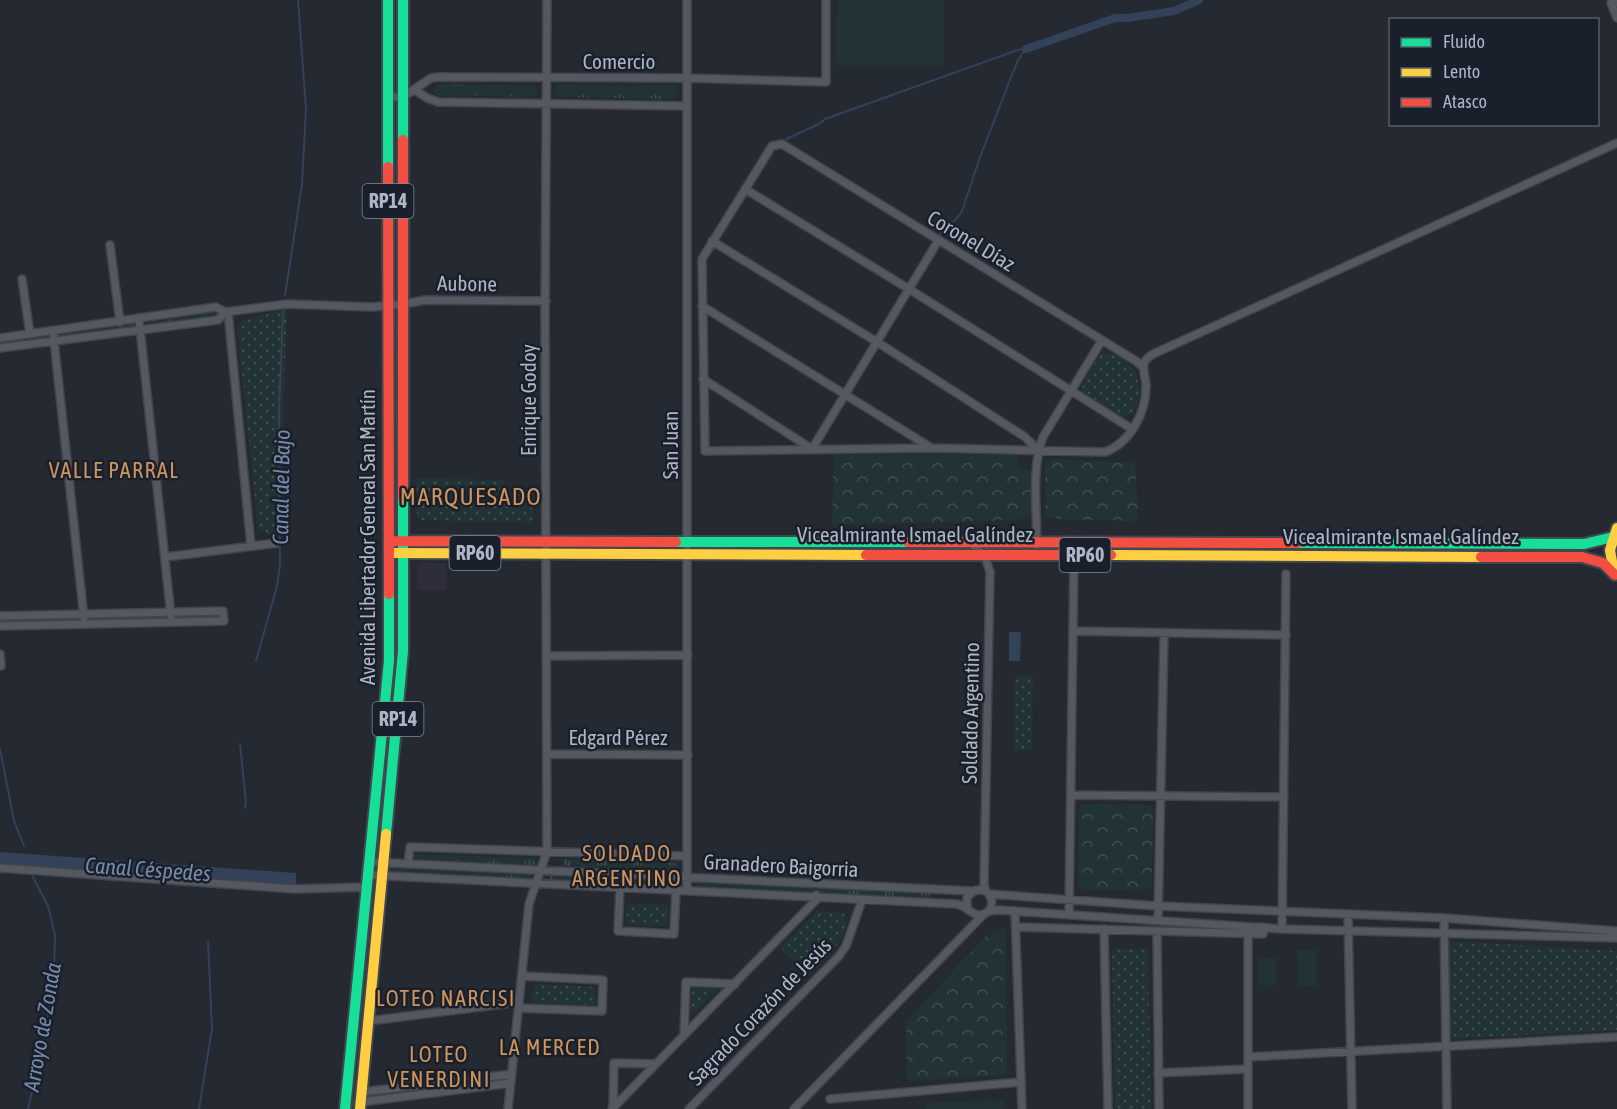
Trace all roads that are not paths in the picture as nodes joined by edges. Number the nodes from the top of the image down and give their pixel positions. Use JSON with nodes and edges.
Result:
{"nodes":[{"id":1,"x":388,"y":0,"type":"edge"},
{"id":2,"x":403,"y":0,"type":"edge"},
{"id":3,"x":547,"y":0,"type":"edge"},
{"id":4,"x":687,"y":0,"type":"edge"},
{"id":5,"x":826,"y":0,"type":"edge"},
{"id":6,"x":1617,"y":3,"type":"edge"},
{"id":7,"x":1617,"y":18,"type":"edge"},
{"id":8,"x":547,"y":78,"type":"junction"},
{"id":9,"x":686,"y":78,"type":"junction"},
{"id":10,"x":415,"y":90,"type":"junction"},
{"id":11,"x":388,"y":97,"type":"junction"},
{"id":12,"x":403,"y":97,"type":"junction"},
{"id":13,"x":547,"y":104,"type":"junction"},
{"id":14,"x":687,"y":106,"type":"junction"},
{"id":15,"x":1617,"y":143,"type":"edge"},
{"id":16,"x":745,"y":189,"type":"junction"},
{"id":17,"x":712,"y":241,"type":"junction"},
{"id":18,"x":938,"y":241,"type":"junction"},
{"id":19,"x":110,"y":245,"type":"dead end"},
{"id":20,"x":22,"y":279,"type":"dead end"},
{"id":21,"x":909,"y":289,"type":"junction"},
{"id":22,"x":546,"y":301,"type":"junction"},
{"id":23,"x":388,"y":304,"type":"junction"},
{"id":24,"x":404,"y":304,"type":"junction"},
{"id":25,"x":702,"y":306,"type":"junction"},
{"id":26,"x":226,"y":312,"type":"junction"},
{"id":27,"x":139,"y":319,"type":"junction"},
{"id":28,"x":120,"y":322,"type":"junction"},
{"id":29,"x":140,"y":328,"type":"junction"},
{"id":30,"x":53,"y":331,"type":"junction"},
{"id":31,"x":30,"y":334,"type":"junction"},
{"id":32,"x":0,"y":338,"type":"edge"},
{"id":33,"x":54,"y":340,"type":"junction"},
{"id":34,"x":1102,"y":340,"type":"junction"},
{"id":35,"x":877,"y":342,"type":"junction"},
{"id":36,"x":0,"y":348,"type":"edge"},
{"id":37,"x":388,"y":351,"type":"junction"},
{"id":38,"x":404,"y":351,"type":"junction"},
{"id":39,"x":1125,"y":354,"type":"junction"},
{"id":40,"x":1153,"y":354,"type":"junction"},
{"id":41,"x":1143,"y":367,"type":"junction"},
{"id":42,"x":388,"y":373,"type":"junction"},
{"id":43,"x":404,"y":373,"type":"junction"},
{"id":44,"x":703,"y":379,"type":"junction"},
{"id":45,"x":1071,"y":391,"type":"junction"},
{"id":46,"x":844,"y":394,"type":"junction"},
{"id":47,"x":1132,"y":429,"type":"junction"},
{"id":48,"x":932,"y":448,"type":"junction"},
{"id":49,"x":812,"y":449,"type":"junction"},
{"id":50,"x":1038,"y":450,"type":"junction"},
{"id":51,"x":1615,"y":532,"type":"edge"},
{"id":52,"x":388,"y":541,"type":"junction"},
{"id":53,"x":404,"y":541,"type":"junction"},
{"id":54,"x":547,"y":541,"type":"junction"},
{"id":55,"x":688,"y":541,"type":"junction"},
{"id":56,"x":969,"y":542,"type":"junction"},
{"id":57,"x":277,"y":543,"type":"dead end"},
{"id":58,"x":1037,"y":543,"type":"junction"},
{"id":59,"x":251,"y":546,"type":"junction"},
{"id":60,"x":388,"y":553,"type":"junction"},
{"id":61,"x":404,"y":553,"type":"junction"},
{"id":62,"x":547,"y":554,"type":"junction"},
{"id":63,"x":688,"y":554,"type":"junction"},
{"id":64,"x":983,"y":555,"type":"junction"},
{"id":65,"x":1037,"y":555,"type":"junction"},
{"id":66,"x":1074,"y":555,"type":"junction"},
{"id":67,"x":165,"y":557,"type":"junction"},
{"id":68,"x":1286,"y":574,"type":"dead end"},
{"id":69,"x":1616,"y":577,"type":"edge"},
{"id":70,"x":171,"y":612,"type":"junction"},
{"id":71,"x":83,"y":614,"type":"junction"},
{"id":72,"x":0,"y":616,"type":"edge"},
{"id":73,"x":172,"y":622,"type":"junction"},
{"id":74,"x":84,"y":624,"type":"junction"},
{"id":75,"x":0,"y":626,"type":"edge"},
{"id":76,"x":1073,"y":631,"type":"junction"},
{"id":77,"x":1164,"y":633,"type":"junction"},
{"id":78,"x":1286,"y":635,"type":"junction"},
{"id":79,"x":0,"y":654,"type":"edge"},
{"id":80,"x":688,"y":655,"type":"junction"},
{"id":81,"x":547,"y":656,"type":"junction"},
{"id":82,"x":1,"y":666,"type":"edge"},
{"id":83,"x":548,"y":754,"type":"junction"},
{"id":84,"x":688,"y":755,"type":"junction"},
{"id":85,"x":1071,"y":795,"type":"junction"},
{"id":86,"x":1160,"y":796,"type":"junction"},
{"id":87,"x":1284,"y":797,"type":"junction"},
{"id":88,"x":547,"y":852,"type":"junction"},
{"id":89,"x":687,"y":856,"type":"junction"},
{"id":90,"x":370,"y":861,"type":"junction"},
{"id":91,"x":385,"y":862,"type":"junction"},
{"id":92,"x":408,"y":864,"type":"junction"},
{"id":93,"x":0,"y":868,"type":"edge"},
{"id":94,"x":541,"y":870,"type":"junction"},
{"id":95,"x":383,"y":876,"type":"junction"},
{"id":96,"x":687,"y":878,"type":"junction"},
{"id":97,"x":368,"y":881,"type":"junction"},
{"id":98,"x":536,"y":883,"type":"junction"},
{"id":99,"x":817,"y":885,"type":"junction"},
{"id":100,"x":620,"y":887,"type":"junction"},
{"id":101,"x":676,"y":890,"type":"junction"},
{"id":102,"x":687,"y":891,"type":"junction"},
{"id":103,"x":972,"y":891,"type":"junction"},
{"id":104,"x":987,"y":893,"type":"junction"},
{"id":105,"x":816,"y":897,"type":"junction"},
{"id":106,"x":862,"y":900,"type":"junction"},
{"id":107,"x":1069,"y":900,"type":"junction"},
{"id":108,"x":1126,"y":904,"type":"junction"},
{"id":109,"x":1158,"y":906,"type":"junction"},
{"id":110,"x":967,"y":908,"type":"junction"},
{"id":111,"x":989,"y":911,"type":"junction"},
{"id":112,"x":1015,"y":911,"type":"junction"},
{"id":113,"x":1282,"y":912,"type":"junction"},
{"id":114,"x":1069,"y":915,"type":"junction"},
{"id":115,"x":1348,"y":915,"type":"junction"},
{"id":116,"x":982,"y":916,"type":"junction"},
{"id":117,"x":1126,"y":918,"type":"junction"},
{"id":118,"x":1444,"y":918,"type":"junction"},
{"id":119,"x":1158,"y":920,"type":"junction"},
{"id":120,"x":1016,"y":927,"type":"junction"},
{"id":121,"x":1263,"y":927,"type":"junction"},
{"id":122,"x":1104,"y":929,"type":"junction"},
{"id":123,"x":1282,"y":929,"type":"junction"},
{"id":124,"x":1126,"y":930,"type":"junction"},
{"id":125,"x":1157,"y":931,"type":"junction"},
{"id":126,"x":1348,"y":931,"type":"junction"},
{"id":127,"x":1617,"y":931,"type":"edge"},
{"id":128,"x":1248,"y":933,"type":"junction"},
{"id":129,"x":1444,"y":934,"type":"junction"},
{"id":130,"x":1617,"y":938,"type":"edge"},
{"id":131,"x":522,"y":976,"type":"junction"},
{"id":132,"x":735,"y":984,"type":"junction"},
{"id":133,"x":519,"y":1005,"type":"junction"},
{"id":134,"x":369,"y":1021,"type":"junction"},
{"id":135,"x":684,"y":1035,"type":"junction"},
{"id":136,"x":1617,"y":1037,"type":"edge"},
{"id":137,"x":1446,"y":1046,"type":"junction"},
{"id":138,"x":1351,"y":1051,"type":"junction"},
{"id":139,"x":1248,"y":1057,"type":"junction"},
{"id":140,"x":656,"y":1064,"type":"junction"},
{"id":141,"x":1248,"y":1069,"type":"junction"},
{"id":142,"x":1158,"y":1073,"type":"junction"},
{"id":143,"x":512,"y":1074,"type":"junction"},
{"id":144,"x":1021,"y":1082,"type":"junction"},
{"id":145,"x":511,"y":1083,"type":"junction"},
{"id":146,"x":830,"y":1099,"type":"dead end"},
{"id":147,"x":361,"y":1101,"type":"edge"},
{"id":148,"x":612,"y":1108,"type":"edge"},
{"id":149,"x":345,"y":1109,"type":"edge"},
{"id":150,"x":508,"y":1109,"type":"edge"},
{"id":151,"x":689,"y":1109,"type":"edge"},
{"id":152,"x":794,"y":1109,"type":"edge"},
{"id":153,"x":1022,"y":1109,"type":"edge"},
{"id":154,"x":1108,"y":1109,"type":"edge"},
{"id":155,"x":1158,"y":1109,"type":"edge"},
{"id":156,"x":1248,"y":1109,"type":"edge"},
{"id":157,"x":1352,"y":1109,"type":"edge"},
{"id":158,"x":1447,"y":1109,"type":"edge"}],
"edges":[{"from":1,"to":11,"type":"main road","name":"Avenida Libertador General San Martín","number":"RP14"},
{"from":2,"to":12,"type":"main road","name":"Avenida Libertador General San Martín","number":"RP14"},
{"from":3,"to":8,"type":"street","name":"Enrique Godoy"},
{"from":4,"to":9,"type":"street","name":"San Juan"},
{"from":5,"to":9,"type":"street","name":"Comercio"},
{"from":6,"to":7,"type":"street"},
{"from":8,"to":9,"type":"street","name":"Comercio"},
{"from":8,"to":10,"type":"street","name":"Comercio"},
{"from":8,"to":13,"type":"street","name":"Enrique Godoy"},
{"from":9,"to":14,"type":"street","name":"San Juan"},
{"from":10,"to":12,"type":"street","name":"Comercio"},
{"from":10,"to":13,"type":"street","name":"Comercio"},
{"from":11,"to":12,"type":"street"},
{"from":11,"to":23,"type":"main road","name":"Avenida Libertador General San Martín","number":"RP14"},
{"from":12,"to":24,"type":"main road","name":"Avenida Libertador General San Martín","number":"RP14"},
{"from":13,"to":14,"type":"street","name":"Comercio"},
{"from":13,"to":22,"type":"street","name":"Enrique Godoy"},
{"from":14,"to":55,"type":"street","name":"San Juan"},
{"from":15,"to":40,"type":"street"},
{"from":16,"to":17,"type":"street"},
{"from":16,"to":18,"type":"street","name":"Coronel Díaz"},
{"from":16,"to":21,"type":"street"},
{"from":17,"to":25,"type":"street"},
{"from":17,"to":35,"type":"street"},
{"from":18,"to":21,"type":"street"},
{"from":18,"to":34,"type":"street","name":"Coronel Díaz"},
{"from":19,"to":28,"type":"street"},
{"from":20,"to":31,"type":"street"},
{"from":21,"to":35,"type":"street"},
{"from":21,"to":45,"type":"street"},
{"from":22,"to":24,"type":"street","name":"Aubone"},
{"from":22,"to":54,"type":"street","name":"Enrique Godoy"},
{"from":23,"to":24,"type":"street","name":"Aubone"},
{"from":23,"to":26,"type":"street","name":"Aubone"},
{"from":23,"to":37,"type":"main road","name":"Avenida Libertador General San Martín","number":"RP14"},
{"from":24,"to":38,"type":"main road","name":"Avenida Libertador General San Martín","number":"RP14"},
{"from":25,"to":44,"type":"street"},
{"from":25,"to":46,"type":"street"},
{"from":26,"to":27,"type":"street"},
{"from":26,"to":29,"type":"street"},
{"from":26,"to":59,"type":"street"},
{"from":27,"to":28,"type":"street"},
{"from":27,"to":29,"type":"street"},
{"from":28,"to":30,"type":"street"},
{"from":29,"to":33,"type":"street"},
{"from":29,"to":67,"type":"street"},
{"from":30,"to":31,"type":"street"},
{"from":30,"to":33,"type":"street"},
{"from":31,"to":32,"type":"street"},
{"from":33,"to":36,"type":"street"},
{"from":33,"to":71,"type":"street"},
{"from":34,"to":39,"type":"street","name":"Coronel Díaz"},
{"from":34,"to":45,"type":"street"},
{"from":35,"to":46,"type":"street"},
{"from":35,"to":50,"type":"street"},
{"from":37,"to":38,"type":"main road"},
{"from":37,"to":42,"type":"main road","name":"Avenida Libertador General San Martín","number":"RP14"},
{"from":38,"to":43,"type":"main road","name":"Avenida Libertador General San Martín","number":"RP14"},
{"from":39,"to":40,"type":"street"},
{"from":39,"to":41,"type":"street","name":"Coronel Díaz"},
{"from":40,"to":41,"type":"street"},
{"from":41,"to":47,"type":"street"},
{"from":42,"to":43,"type":"main road"},
{"from":42,"to":52,"type":"main road","name":"Avenida Libertador General San Martín","number":"RP14"},
{"from":43,"to":53,"type":"main road","name":"Avenida Libertador General San Martín","number":"RP14"},
{"from":44,"to":49,"type":"street"},
{"from":44,"to":49,"type":"street"},
{"from":45,"to":47,"type":"street"},
{"from":45,"to":50,"type":"street"},
{"from":46,"to":48,"type":"street"},
{"from":46,"to":49,"type":"street"},
{"from":47,"to":50,"type":"street"},
{"from":48,"to":49,"type":"street"},
{"from":48,"to":50,"type":"street"},
{"from":50,"to":58,"type":"street"},
{"from":51,"to":58,"type":"main road","name":"Vicealmirante Ismael Galíndez","number":"RP60"},
{"from":51,"to":69,"type":"main road","number":"RP60"},
{"from":52,"to":53,"type":"main road","name":"Vicealmirante Ismael Galíndez","number":"RP60"},
{"from":52,"to":60,"type":"main road","name":"Avenida Libertador General San Martín","number":"RP14"},
{"from":53,"to":54,"type":"main road","name":"Vicealmirante Ismael Galíndez","number":"RP60"},
{"from":53,"to":61,"type":"main road","name":"Avenida Libertador General San Martín","number":"RP14"},
{"from":54,"to":55,"type":"main road","name":"Vicealmirante Ismael Galíndez","number":"RP60"},
{"from":54,"to":62,"type":"street","name":"Enrique Godoy"},
{"from":55,"to":56,"type":"main road","name":"Vicealmirante Ismael Galíndez","number":"RP60"},
{"from":55,"to":63,"type":"street","name":"San Juan"},
{"from":56,"to":58,"type":"main road","name":"Vicealmirante Ismael Galíndez","number":"RP60"},
{"from":56,"to":64,"type":"street"},
{"from":57,"to":59,"type":"street"},
{"from":58,"to":65,"type":"street"},
{"from":59,"to":67,"type":"street"},
{"from":60,"to":61,"type":"main road","name":"Vicealmirante Ismael Galíndez","number":"RP60"},
{"from":60,"to":90,"type":"main road","name":"Avenida Libertador General San Martín","number":"RP14"},
{"from":61,"to":62,"type":"main road","name":"Vicealmirante Ismael Galíndez","number":"RP60"},
{"from":61,"to":91,"type":"main road","name":"Avenida Libertador General San Martín","number":"RP14"},
{"from":62,"to":63,"type":"main road","name":"Vicealmirante Ismael Galíndez","number":"RP60"},
{"from":62,"to":81,"type":"street","name":"Enrique Godoy"},
{"from":63,"to":64,"type":"main road","name":"Vicealmirante Ismael Galíndez","number":"RP60"},
{"from":63,"to":80,"type":"street","name":"San Juan"},
{"from":64,"to":65,"type":"main road","name":"Vicealmirante Ismael Galíndez","number":"RP60"},
{"from":64,"to":104,"type":"street","name":"Soldado Argentino"},
{"from":65,"to":66,"type":"main road","name":"Vicealmirante Ismael Galíndez","number":"RP60"},
{"from":66,"to":69,"type":"main road","name":"Vicealmirante Ismael Galíndez","number":"RP60"},
{"from":66,"to":76,"type":"street"},
{"from":67,"to":70,"type":"street"},
{"from":68,"to":78,"type":"street"},
{"from":70,"to":71,"type":"street"},
{"from":70,"to":73,"type":"street"},
{"from":70,"to":73,"type":"street"},
{"from":71,"to":72,"type":"street"},
{"from":71,"to":74,"type":"street"},
{"from":73,"to":74,"type":"street"},
{"from":74,"to":75,"type":"street"},
{"from":76,"to":77,"type":"street"},
{"from":76,"to":85,"type":"street"},
{"from":77,"to":78,"type":"street"},
{"from":77,"to":86,"type":"street"},
{"from":78,"to":87,"type":"street"},
{"from":79,"to":82,"type":"street"},
{"from":80,"to":81,"type":"street"},
{"from":80,"to":84,"type":"street","name":"San Juan"},
{"from":81,"to":83,"type":"street","name":"Enrique Godoy"},
{"from":83,"to":84,"type":"street","name":"Edgard Pérez"},
{"from":83,"to":88,"type":"street","name":"Enrique Godoy"},
{"from":84,"to":89,"type":"street","name":"San Juan"},
{"from":85,"to":86,"type":"street"},
{"from":85,"to":107,"type":"street"},
{"from":86,"to":87,"type":"street"},
{"from":86,"to":109,"type":"street"},
{"from":87,"to":113,"type":"street"},
{"from":88,"to":89,"type":"street","name":"Granadero Baigorria"},
{"from":88,"to":92,"type":"street","name":"Granadero Baigorria"},
{"from":88,"to":94,"type":"street","name":"Enrique Godoy"},
{"from":89,"to":96,"type":"street","name":"San Juan"},
{"from":90,"to":91,"type":"street","name":"Granadero Baigorria"},
{"from":90,"to":97,"type":"main road","name":"Avenida Libertador General San Martín","number":"RP14"},
{"from":91,"to":92,"type":"street","name":"Granadero Baigorria"},
{"from":91,"to":95,"type":"main road","name":"Avenida Libertador General San Martín","number":"RP14"},
{"from":92,"to":94,"type":"street","name":"Granadero Baigorria"},
{"from":93,"to":97,"type":"street","name":"Granadero Baigorria"},
{"from":94,"to":96,"type":"street","name":"Granadero Baigorria"},
{"from":94,"to":98,"type":"street","name":"Enrique Godoy"},
{"from":95,"to":97,"type":"street","name":"Granadero Baigorria"},
{"from":95,"to":98,"type":"street","name":"Granadero Baigorria"},
{"from":95,"to":134,"type":"main road","name":"Avenida Libertador General San Martín","number":"RP14"},
{"from":96,"to":99,"type":"street","name":"Granadero Baigorria"},
{"from":96,"to":102,"type":"street","name":"San Juan"},
{"from":97,"to":149,"type":"main road","name":"Avenida Libertador General San Martín","number":"RP14"},
{"from":98,"to":100,"type":"street","name":"Granadero Baigorria"},
{"from":98,"to":131,"type":"street","name":"Enrique Godoy"},
{"from":99,"to":103,"type":"street","name":"Granadero Baigorria"},
{"from":99,"to":105,"type":"street"},
{"from":100,"to":101,"type":"street","name":"Granadero Baigorria"},
{"from":100,"to":101,"type":"street","name":"Granadero Baigorria"},
{"from":101,"to":102,"type":"street","name":"Granadero Baigorria"},
{"from":102,"to":105,"type":"street","name":"Granadero Baigorria"},
{"from":103,"to":104,"type":"street","name":"Granadero Baigorria"},
{"from":103,"to":110,"type":"street"},
{"from":104,"to":107,"type":"street","name":"Granadero Baigorria"},
{"from":104,"to":111,"type":"street"},
{"from":105,"to":106,"type":"street","name":"Granadero Baigorria"},
{"from":105,"to":132,"type":"street"},
{"from":106,"to":110,"type":"street","name":"Granadero Baigorria"},
{"from":106,"to":151,"type":"street","name":"Sagrado Corazón de Jesús"},
{"from":107,"to":108,"type":"street","name":"Granadero Baigorria"},
{"from":107,"to":114,"type":"street"},
{"from":108,"to":109,"type":"street","name":"Granadero Baigorria"},
{"from":108,"to":117,"type":"street"},
{"from":109,"to":113,"type":"street","name":"Granadero Baigorria"},
{"from":109,"to":119,"type":"street"},
{"from":110,"to":116,"type":"street","name":"Granadero Baigorria"},
{"from":111,"to":112,"type":"street"},
{"from":111,"to":116,"type":"street"},
{"from":112,"to":114,"type":"street"},
{"from":112,"to":120,"type":"street"},
{"from":113,"to":115,"type":"street","name":"Granadero Baigorria"},
{"from":113,"to":123,"type":"street"},
{"from":114,"to":117,"type":"street"},
{"from":115,"to":118,"type":"street","name":"Granadero Baigorria"},
{"from":115,"to":126,"type":"street"},
{"from":116,"to":152,"type":"street"},
{"from":117,"to":119,"type":"street"},
{"from":117,"to":124,"type":"street"},
{"from":118,"to":127,"type":"street","name":"Granadero Baigorria"},
{"from":118,"to":129,"type":"street"},
{"from":119,"to":121,"type":"street"},
{"from":120,"to":122,"type":"street"},
{"from":120,"to":144,"type":"street"},
{"from":121,"to":123,"type":"street"},
{"from":121,"to":128,"type":"street"},
{"from":122,"to":124,"type":"street"},
{"from":122,"to":154,"type":"street"},
{"from":123,"to":126,"type":"street"},
{"from":124,"to":125,"type":"street"},
{"from":125,"to":128,"type":"street"},
{"from":125,"to":142,"type":"street"},
{"from":126,"to":129,"type":"street"},
{"from":126,"to":138,"type":"street"},
{"from":128,"to":139,"type":"street"},
{"from":129,"to":130,"type":"street"},
{"from":129,"to":137,"type":"street"},
{"from":131,"to":133,"type":"street","name":"Enrique Godoy"},
{"from":131,"to":133,"type":"street"},
{"from":132,"to":135,"type":"street"},
{"from":132,"to":135,"type":"street"},
{"from":133,"to":134,"type":"street"},
{"from":133,"to":143,"type":"street","name":"Enrique Godoy"},
{"from":134,"to":147,"type":"main road","name":"Avenida Libertador General San Martín","number":"RP14"},
{"from":135,"to":140,"type":"street"},
{"from":136,"to":137,"type":"street"},
{"from":137,"to":138,"type":"street"},
{"from":137,"to":158,"type":"street"},
{"from":138,"to":139,"type":"street"},
{"from":138,"to":157,"type":"street"},
{"from":139,"to":141,"type":"street"},
{"from":140,"to":148,"type":"street"},
{"from":140,"to":148,"type":"street"},
{"from":141,"to":142,"type":"street"},
{"from":141,"to":156,"type":"street"},
{"from":142,"to":155,"type":"street"},
{"from":143,"to":145,"type":"street","name":"Enrique Godoy"},
{"from":143,"to":147,"type":"street"},
{"from":144,"to":146,"type":"street"},
{"from":144,"to":153,"type":"street"},
{"from":145,"to":147,"type":"street"},
{"from":145,"to":150,"type":"street","name":"Enrique Godoy"}]}
